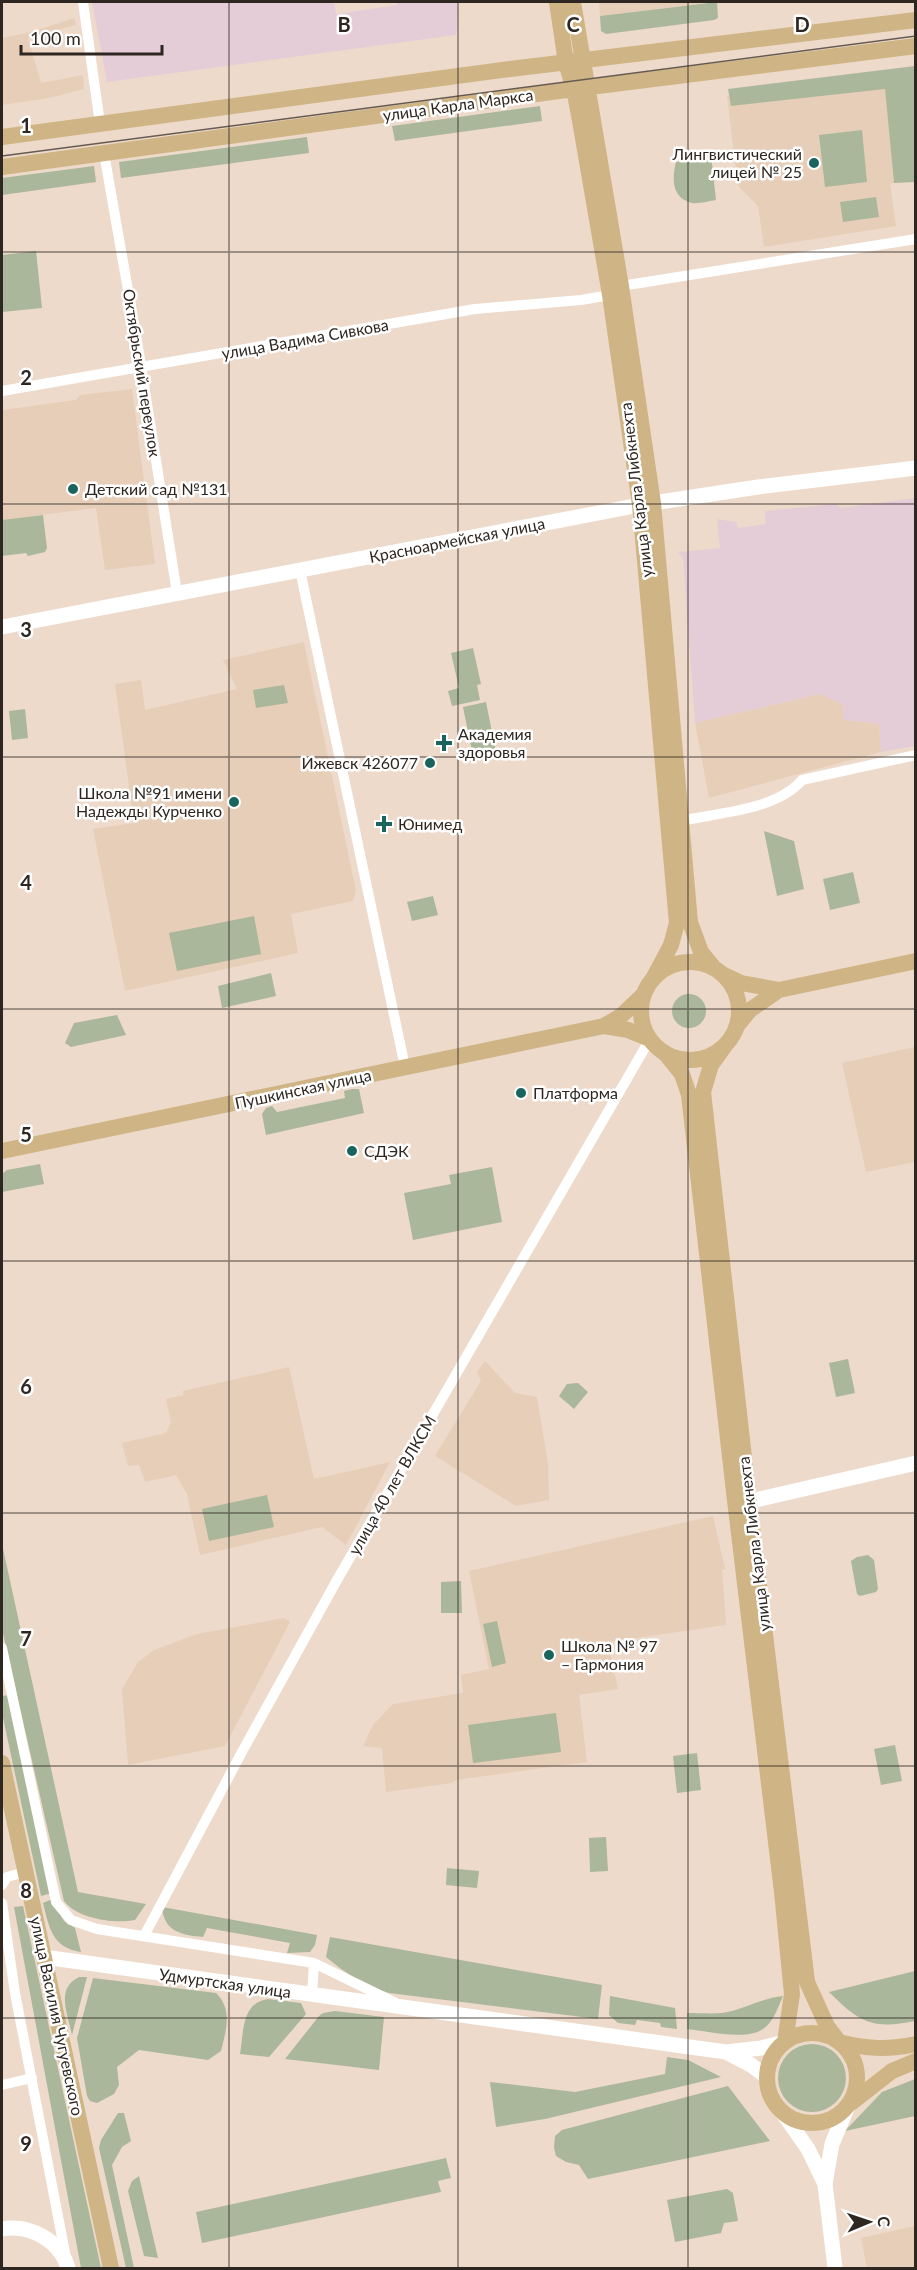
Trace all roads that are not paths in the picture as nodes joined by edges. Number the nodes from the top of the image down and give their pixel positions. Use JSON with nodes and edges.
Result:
{"nodes":[{"id":1,"x":83,"y":2,"type":"edge"},
{"id":2,"x":557,"y":2,"type":"edge"},
{"id":3,"x":573,"y":2,"type":"edge"},
{"id":4,"x":915,"y":20,"type":"edge"},
{"id":5,"x":915,"y":46,"type":"edge"},
{"id":6,"x":574,"y":62,"type":"junction"},
{"id":7,"x":580,"y":88,"type":"junction"},
{"id":8,"x":100,"y":124,"type":"junction"},
{"id":9,"x":2,"y":137,"type":"edge"},
{"id":10,"x":104,"y":153,"type":"junction"},
{"id":11,"x":2,"y":167,"type":"edge"},
{"id":12,"x":915,"y":239,"type":"edge"},
{"id":13,"x":615,"y":290,"type":"junction"},
{"id":14,"x":141,"y":368,"type":"junction"},
{"id":15,"x":2,"y":391,"type":"edge"},
{"id":16,"x":915,"y":468,"type":"edge"},
{"id":17,"x":646,"y":504,"type":"junction"},
{"id":18,"x":300,"y":570,"type":"junction"},
{"id":19,"x":177,"y":593,"type":"junction"},
{"id":20,"x":2,"y":627,"type":"edge"},
{"id":21,"x":915,"y":755,"type":"edge"},
{"id":22,"x":676,"y":830,"type":"junction"},
{"id":23,"x":915,"y":961,"type":"edge"},
{"id":24,"x":719,"y":972,"type":"junction"},
{"id":25,"x":654,"y":977,"type":"junction"},
{"id":26,"x":779,"y":990,"type":"junction"},
{"id":27,"x":644,"y":994,"type":"junction"},
{"id":28,"x":604,"y":1026,"type":"junction"},
{"id":29,"x":736,"y":1027,"type":"junction"},
{"id":30,"x":650,"y":1039,"type":"junction"},
{"id":31,"x":726,"y":1044,"type":"junction"},
{"id":32,"x":664,"y":1052,"type":"junction"},
{"id":33,"x":405,"y":1067,"type":"junction"},
{"id":34,"x":2,"y":1151,"type":"edge"},
{"id":35,"x":915,"y":1463,"type":"edge"},
{"id":36,"x":742,"y":1504,"type":"junction"},
{"id":37,"x":2,"y":1648,"type":"edge"},
{"id":38,"x":2,"y":1763,"type":"edge"},
{"id":39,"x":25,"y":1872,"type":"junction"},
{"id":40,"x":3,"y":1878,"type":"edge"},
{"id":41,"x":2,"y":1903,"type":"edge"},
{"id":42,"x":77,"y":1922,"type":"joint"},
{"id":43,"x":144,"y":1936,"type":"junction"},
{"id":44,"x":44,"y":1957,"type":"junction"},
{"id":45,"x":314,"y":1963,"type":"junction"},
{"id":46,"x":312,"y":1995,"type":"junction"},
{"id":47,"x":407,"y":2008,"type":"junction"},
{"id":48,"x":785,"y":2042,"type":"junction"},
{"id":49,"x":839,"y":2042,"type":"junction"},
{"id":50,"x":915,"y":2044,"type":"edge"},
{"id":51,"x":726,"y":2052,"type":"junction"},
{"id":52,"x":915,"y":2061,"type":"edge"},
{"id":53,"x":767,"y":2077,"type":"junction"},
{"id":54,"x":32,"y":2078,"type":"junction"},
{"id":55,"x":2,"y":2085,"type":"edge"},
{"id":56,"x":848,"y":2106,"type":"junction"},
{"id":57,"x":782,"y":2112,"type":"junction"},
{"id":58,"x":825,"y":2184,"type":"junction"},
{"id":59,"x":2,"y":2229,"type":"edge"},
{"id":60,"x":67,"y":2266,"type":"edge"},
{"id":61,"x":111,"y":2268,"type":"edge"},
{"id":62,"x":835,"y":2268,"type":"edge"}],
"edges":[{"from":1,"to":8,"type":"street"},
{"from":2,"to":6,"type":"main road","name":"улица Карла Либкнехта"},
{"from":3,"to":6,"type":"main road","name":"улица Карла Либкнехта"},
{"from":4,"to":6,"type":"main road","name":"улица Карла Маркса"},
{"from":5,"to":7,"type":"main road","name":"улица Карла Маркса"},
{"from":6,"to":7,"type":"main road","name":"улица Карла Либкнехта"},
{"from":6,"to":8,"type":"main road","name":"улица Карла Маркса"},
{"from":7,"to":10,"type":"main road","name":"улица Карла Маркса"},
{"from":7,"to":13,"type":"main road","name":"улица Карла Либкнехта"},
{"from":8,"to":9,"type":"main road","name":"улица Карла Маркса"},
{"from":10,"to":11,"type":"main road","name":"улица Карла Маркса"},
{"from":10,"to":14,"type":"street","name":"Октябрьский переулок"},
{"from":12,"to":13,"type":"street","name":"улица Вадима Сивкова"},
{"from":13,"to":14,"type":"street","name":"улица Вадима Сивкова"},
{"from":13,"to":17,"type":"main road","name":"улица Карла Либкнехта"},
{"from":14,"to":15,"type":"street","name":"улица Вадима Сивкова"},
{"from":14,"to":19,"type":"street","name":"Октябрьский переулок"},
{"from":16,"to":17,"type":"street","name":"Красноармейская улица"},
{"from":17,"to":18,"type":"street","name":"Красноармейская улица"},
{"from":17,"to":22,"type":"main road","name":"улица Карла Либкнехта"},
{"from":18,"to":19,"type":"street","name":"Красноармейская улица"},
{"from":18,"to":33,"type":"street"},
{"from":19,"to":20,"type":"street","name":"Красноармейская улица"},
{"from":21,"to":22,"type":"street"},
{"from":22,"to":24,"type":"main road","name":"улица Карла Либкнехта"},
{"from":22,"to":25,"type":"main road","name":"улица Карла Либкнехта"},
{"from":23,"to":26,"type":"main road"},
{"from":24,"to":25,"type":"main road"},
{"from":24,"to":26,"type":"main road"},
{"from":24,"to":29,"type":"main road"},
{"from":25,"to":27,"type":"main road"},
{"from":26,"to":29,"type":"main road"},
{"from":27,"to":28,"type":"main road","name":"Пушкинская улица"},
{"from":27,"to":30,"type":"main road"},
{"from":28,"to":30,"type":"main road","name":"Пушкинская улица"},
{"from":28,"to":33,"type":"main road","name":"Пушкинская улица"},
{"from":29,"to":31,"type":"main road"},
{"from":30,"to":32,"type":"main road"},
{"from":30,"to":43,"type":"street","name":"улица 40 лет ВЛКСМ"},
{"from":31,"to":32,"type":"main road"},
{"from":31,"to":36,"type":"main road","name":"улица Карла Либкнехта"},
{"from":32,"to":36,"type":"main road","name":"улица Карла Либкнехта"},
{"from":33,"to":34,"type":"main road","name":"Пушкинская улица"},
{"from":35,"to":36,"type":"street"},
{"from":36,"to":48,"type":"main road","name":"улица Карла Либкнехта"},
{"from":36,"to":49,"type":"main road","name":"улица Карла Либкнехта"},
{"from":37,"to":42,"type":"street","name":"улица Василия Чугуевского"},
{"from":38,"to":39,"type":"main road","name":"улица Василия Чугуевского"},
{"from":39,"to":40,"type":"street"},
{"from":39,"to":44,"type":"main road","name":"улица Василия Чугуевского"},
{"from":41,"to":54,"type":"street"},
{"from":42,"to":43,"type":"street","name":"Удмуртская улица"},
{"from":43,"to":45,"type":"street","name":"Удмуртская улица"},
{"from":44,"to":46,"type":"street","name":"Удмуртская улица"},
{"from":44,"to":61,"type":"main road","name":"улица Василия Чугуевского"},
{"from":45,"to":46,"type":"street"},
{"from":45,"to":47,"type":"street","name":"Удмуртская улица"},
{"from":46,"to":47,"type":"street","name":"Удмуртская улица"},
{"from":47,"to":51,"type":"street","name":"Удмуртская улица"},
{"from":48,"to":49,"type":"main road"},
{"from":48,"to":51,"type":"street","name":"Удмуртская улица"},
{"from":48,"to":53,"type":"main road"},
{"from":49,"to":50,"type":"main road"},
{"from":49,"to":56,"type":"main road"},
{"from":51,"to":53,"type":"street","name":"Удмуртская улица"},
{"from":52,"to":56,"type":"main road"},
{"from":53,"to":57,"type":"main road"},
{"from":54,"to":55,"type":"street"},
{"from":54,"to":60,"type":"street"},
{"from":56,"to":57,"type":"main road"},
{"from":56,"to":58,"type":"street"},
{"from":57,"to":58,"type":"street"},
{"from":58,"to":62,"type":"street"},
{"from":59,"to":60,"type":"street"}]}
